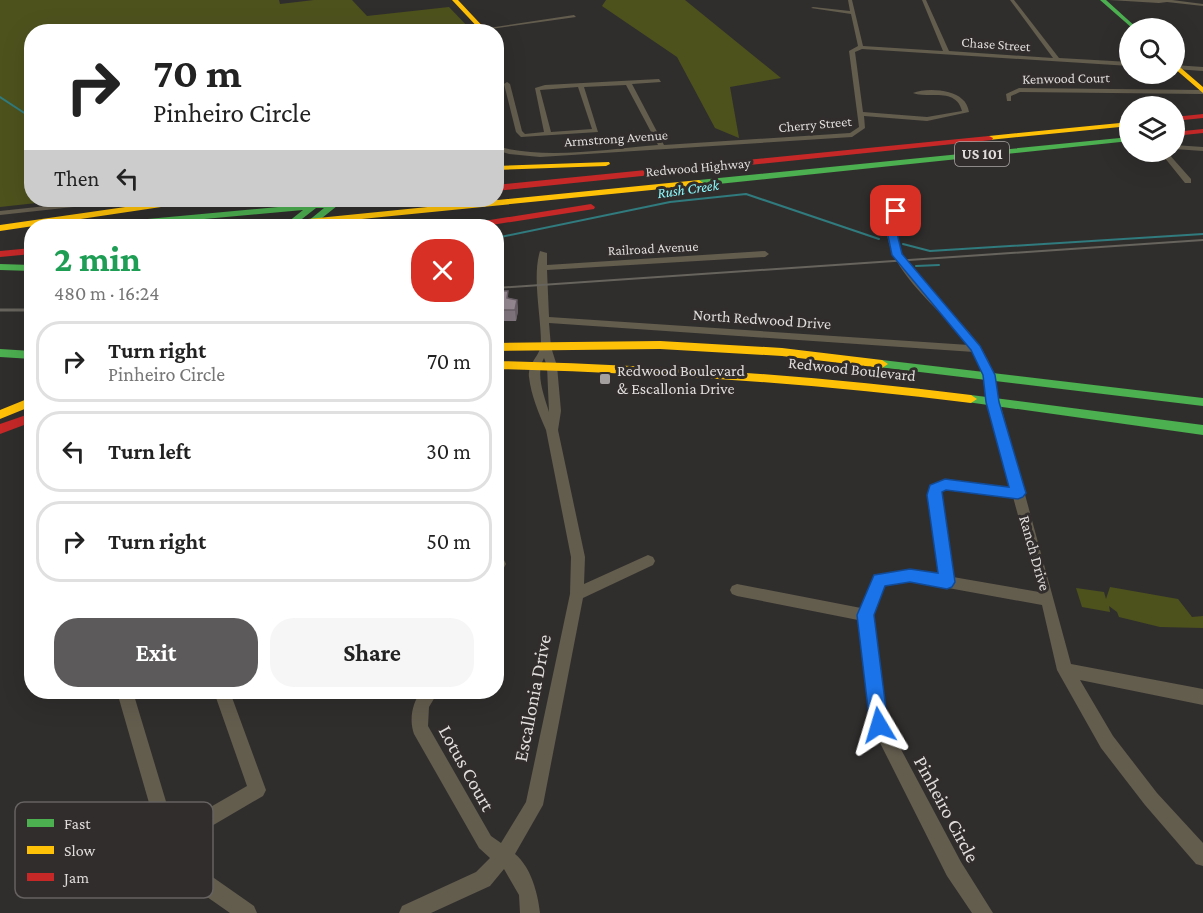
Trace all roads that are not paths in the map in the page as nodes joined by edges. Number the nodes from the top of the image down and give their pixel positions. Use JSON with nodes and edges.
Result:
{"nodes":[{"id":1,"x":455,"y":0,"type":"edge"},
{"id":2,"x":850,"y":0,"type":"edge"},
{"id":3,"x":924,"y":0,"type":"edge"},
{"id":4,"x":1012,"y":0,"type":"edge"},
{"id":5,"x":1103,"y":0,"type":"edge"},
{"id":6,"x":1111,"y":0,"type":"edge"},
{"id":7,"x":1169,"y":1,"type":"edge"},
{"id":8,"x":1203,"y":4,"type":"edge"},
{"id":9,"x":813,"y":8,"type":"dead end"},
{"id":10,"x":852,"y":13,"type":"junction"},
{"id":11,"x":574,"y":16,"type":"dead end"},
{"id":12,"x":1124,"y":18,"type":"edge"},
{"id":13,"x":479,"y":24,"type":"edge"},
{"id":14,"x":504,"y":27,"type":"edge"},
{"id":15,"x":861,"y":47,"type":"junction"},
{"id":16,"x":947,"y":53,"type":"junction"},
{"id":17,"x":1058,"y":60,"type":"junction"},
{"id":18,"x":1119,"y":63,"type":"edge"},
{"id":19,"x":1185,"y":67,"type":"edge"},
{"id":20,"x":1203,"y":69,"type":"edge"},
{"id":21,"x":1185,"y":74,"type":"edge"},
{"id":22,"x":659,"y":81,"type":"dead end"},
{"id":23,"x":628,"y":83,"type":"junction"},
{"id":24,"x":507,"y":84,"type":"dead end"},
{"id":25,"x":581,"y":86,"type":"junction"},
{"id":26,"x":1203,"y":91,"type":"edge"},
{"id":27,"x":916,"y":93,"type":"dead end"},
{"id":28,"x":1009,"y":100,"type":"dead end"},
{"id":29,"x":860,"y":114,"type":"junction"},
{"id":30,"x":1203,"y":116,"type":"edge"},
{"id":31,"x":1185,"y":118,"type":"edge"},
{"id":32,"x":1119,"y":125,"type":"edge"},
{"id":33,"x":1203,"y":131,"type":"edge"},
{"id":34,"x":574,"y":133,"type":"junction"},
{"id":35,"x":1185,"y":133,"type":"edge"},
{"id":36,"x":548,"y":134,"type":"junction"},
{"id":37,"x":1119,"y":140,"type":"edge"},
{"id":38,"x":739,"y":142,"type":"joint"},
{"id":39,"x":662,"y":147,"type":"junction"},
{"id":40,"x":1185,"y":148,"type":"edge"},
{"id":41,"x":1203,"y":149,"type":"edge"},
{"id":42,"x":504,"y":150,"type":"edge"},
{"id":43,"x":582,"y":152,"type":"junction"},
{"id":44,"x":819,"y":156,"type":"junction"},
{"id":45,"x":1172,"y":162,"type":"edge"},
{"id":46,"x":504,"y":168,"type":"edge"},
{"id":47,"x":772,"y":177,"type":"junction"},
{"id":48,"x":1188,"y":182,"type":"dead end"},
{"id":49,"x":504,"y":187,"type":"edge"},
{"id":50,"x":504,"y":203,"type":"edge"},
{"id":51,"x":55,"y":207,"type":"edge"},
{"id":52,"x":142,"y":207,"type":"edge"},
{"id":53,"x":303,"y":207,"type":"edge"},
{"id":54,"x":312,"y":207,"type":"edge"},
{"id":55,"x":330,"y":207,"type":"edge"},
{"id":56,"x":463,"y":207,"type":"edge"},
{"id":57,"x":906,"y":209,"type":"dead end"},
{"id":58,"x":0,"y":213,"type":"edge"},
{"id":59,"x":61,"y":219,"type":"edge"},
{"id":60,"x":177,"y":219,"type":"edge"},
{"id":61,"x":297,"y":219,"type":"edge"},
{"id":62,"x":316,"y":219,"type":"edge"},
{"id":63,"x":340,"y":219,"type":"edge"},
{"id":64,"x":504,"y":221,"type":"edge"},
{"id":65,"x":24,"y":224,"type":"edge"},
{"id":66,"x":0,"y":228,"type":"edge"},
{"id":67,"x":24,"y":235,"type":"edge"},
{"id":68,"x":0,"y":237,"type":"edge"},
{"id":69,"x":24,"y":252,"type":"edge"},
{"id":70,"x":543,"y":253,"type":"dead end"},
{"id":71,"x":0,"y":254,"type":"edge"},
{"id":72,"x":765,"y":254,"type":"dead end"},
{"id":73,"x":0,"y":267,"type":"edge"},
{"id":74,"x":24,"y":268,"type":"edge"},
{"id":75,"x":542,"y":268,"type":"junction"},
{"id":76,"x":545,"y":320,"type":"junction"},
{"id":77,"x":504,"y":347,"type":"edge"},
{"id":78,"x":546,"y":347,"type":"junction"},
{"id":79,"x":976,"y":349,"type":"junction"},
{"id":80,"x":0,"y":353,"type":"edge"},
{"id":81,"x":24,"y":354,"type":"edge"},
{"id":82,"x":504,"y":365,"type":"edge"},
{"id":83,"x":535,"y":365,"type":"junction"},
{"id":84,"x":552,"y":366,"type":"junction"},
{"id":85,"x":989,"y":375,"type":"junction"},
{"id":86,"x":993,"y":402,"type":"junction"},
{"id":87,"x":1203,"y":402,"type":"edge"},
{"id":88,"x":24,"y":404,"type":"edge"},
{"id":89,"x":0,"y":415,"type":"edge"},
{"id":90,"x":24,"y":420,"type":"edge"},
{"id":91,"x":0,"y":429,"type":"edge"},
{"id":92,"x":552,"y":430,"type":"junction"},
{"id":93,"x":1203,"y":430,"type":"edge"},
{"id":94,"x":1018,"y":493,"type":"junction"},
{"id":95,"x":648,"y":561,"type":"dead end"},
{"id":96,"x":947,"y":582,"type":"junction"},
{"id":97,"x":737,"y":590,"type":"dead end"},
{"id":98,"x":577,"y":594,"type":"junction"},
{"id":99,"x":1048,"y":600,"type":"junction"},
{"id":100,"x":865,"y":615,"type":"junction"},
{"id":101,"x":1065,"y":670,"type":"junction"},
{"id":102,"x":1203,"y":697,"type":"edge"},
{"id":103,"x":127,"y":699,"type":"edge"},
{"id":104,"x":224,"y":699,"type":"edge"},
{"id":105,"x":424,"y":699,"type":"edge"},
{"id":106,"x":157,"y":802,"type":"edge"},
{"id":107,"x":213,"y":816,"type":"edge"},
{"id":108,"x":503,"y":857,"type":"junction"},
{"id":109,"x":1203,"y":857,"type":"edge"},
{"id":110,"x":213,"y":889,"type":"edge"},
{"id":111,"x":247,"y":913,"type":"edge"},
{"id":112,"x":409,"y":913,"type":"edge"},
{"id":113,"x":530,"y":913,"type":"edge"},
{"id":114,"x":984,"y":913,"type":"edge"}],
"edges":[{"from":1,"to":13,"type":"main road"},
{"from":2,"to":10,"type":"street","name":"Cherry Street"},
{"from":3,"to":16,"type":"street"},
{"from":4,"to":17,"type":"street"},
{"from":5,"to":12,"type":"main road"},
{"from":6,"to":7,"type":"street"},
{"from":7,"to":8,"type":"street"},
{"from":9,"to":10,"type":"street"},
{"from":10,"to":15,"type":"street","name":"Cherry Street"},
{"from":11,"to":14,"type":"street"},
{"from":15,"to":16,"type":"street","name":"Chase Street"},
{"from":15,"to":29,"type":"street","name":"Cherry Street"},
{"from":16,"to":17,"type":"street","name":"Chase Street"},
{"from":17,"to":18,"type":"street","name":"Chase Street"},
{"from":19,"to":20,"type":"street"},
{"from":21,"to":26,"type":"main road"},
{"from":22,"to":23,"type":"street"},
{"from":23,"to":25,"type":"street"},
{"from":23,"to":39,"type":"street"},
{"from":24,"to":36,"type":"street"},
{"from":25,"to":34,"type":"street"},
{"from":25,"to":36,"type":"street"},
{"from":26,"to":28,"type":"street","name":"Kenwood Court"},
{"from":27,"to":29,"type":"street"},
{"from":29,"to":38,"type":"street","name":"Cherry Street"},
{"from":30,"to":31,"type":"main road"},
{"from":32,"to":44,"type":"main road","name":"Redwood Highway","number":"US 101"},
{"from":33,"to":35,"type":"main road"},
{"from":34,"to":36,"type":"street"},
{"from":34,"to":43,"type":"street"},
{"from":37,"to":47,"type":"main road","name":"Redwood Highway","number":"US 101"},
{"from":38,"to":39,"type":"street","name":"Armstrong Avenue"},
{"from":39,"to":43,"type":"street","name":"Armstrong Avenue"},
{"from":40,"to":41,"type":"street"},
{"from":42,"to":43,"type":"street","name":"Armstrong Avenue"},
{"from":44,"to":46,"type":"main road"},
{"from":44,"to":49,"type":"main road","name":"Redwood Highway","number":"US 101"},
{"from":45,"to":48,"type":"street"},
{"from":47,"to":50,"type":"main road","name":"Redwood Highway","number":"US 101"},
{"from":47,"to":64,"type":"main road"},
{"from":51,"to":58,"type":"street"},
{"from":52,"to":59,"type":"main road"},
{"from":53,"to":60,"type":"main road"},
{"from":54,"to":61,"type":"main road"},
{"from":55,"to":62,"type":"main road"},
{"from":56,"to":63,"type":"main road","name":"Redwood Highway","number":"US 101"},
{"from":57,"to":79,"type":"street","name":"Ranch Drive"},
{"from":65,"to":66,"type":"main road"},
{"from":67,"to":68,"type":"main road"},
{"from":69,"to":71,"type":"main road"},
{"from":70,"to":75,"type":"street","name":"Escallonia Drive"},
{"from":72,"to":75,"type":"street","name":"Railroad Avenue"},
{"from":73,"to":74,"type":"main road"},
{"from":75,"to":76,"type":"street","name":"Escallonia Drive"},
{"from":76,"to":78,"type":"street","name":"Escallonia Drive"},
{"from":76,"to":79,"type":"street","name":"North Redwood Drive"},
{"from":77,"to":78,"type":"main road","name":"Redwood Boulevard"},
{"from":78,"to":83,"type":"street"},
{"from":78,"to":84,"type":"street","name":"Escallonia Drive"},
{"from":78,"to":85,"type":"main road","name":"Redwood Boulevard"},
{"from":79,"to":85,"type":"street","name":"Ranch Drive"},
{"from":80,"to":81,"type":"main road"},
{"from":82,"to":83,"type":"main road","name":"Redwood Boulevard"},
{"from":83,"to":84,"type":"main road","name":"Redwood Boulevard"},
{"from":83,"to":92,"type":"street","name":"Escallonia Drive"},
{"from":84,"to":86,"type":"main road","name":"Redwood Boulevard"},
{"from":84,"to":92,"type":"street","name":"Escallonia Drive"},
{"from":85,"to":86,"type":"street","name":"Ranch Drive"},
{"from":85,"to":87,"type":"main road","name":"Redwood Boulevard"},
{"from":86,"to":93,"type":"main road","name":"Redwood Boulevard"},
{"from":86,"to":94,"type":"street","name":"Ranch Drive"},
{"from":88,"to":89,"type":"main road"},
{"from":90,"to":91,"type":"main road"},
{"from":92,"to":98,"type":"street","name":"Escallonia Drive"},
{"from":94,"to":96,"type":"street"},
{"from":94,"to":99,"type":"street","name":"Ranch Drive"},
{"from":95,"to":98,"type":"street"},
{"from":96,"to":99,"type":"street"},
{"from":96,"to":100,"type":"street"},
{"from":97,"to":100,"type":"street"},
{"from":98,"to":108,"type":"street","name":"Escallonia Drive"},
{"from":99,"to":101,"type":"street","name":"Ranch Drive"},
{"from":100,"to":114,"type":"street","name":"Pinheiro Circle"},
{"from":101,"to":102,"type":"street"},
{"from":101,"to":109,"type":"street","name":"Ranch Drive"},
{"from":103,"to":106,"type":"street"},
{"from":104,"to":107,"type":"street"},
{"from":105,"to":108,"type":"street","name":"Lotus Court"},
{"from":108,"to":112,"type":"street","name":"Escallonia Drive"},
{"from":108,"to":113,"type":"street","name":"Lotus Court"},
{"from":110,"to":111,"type":"street"}]}
